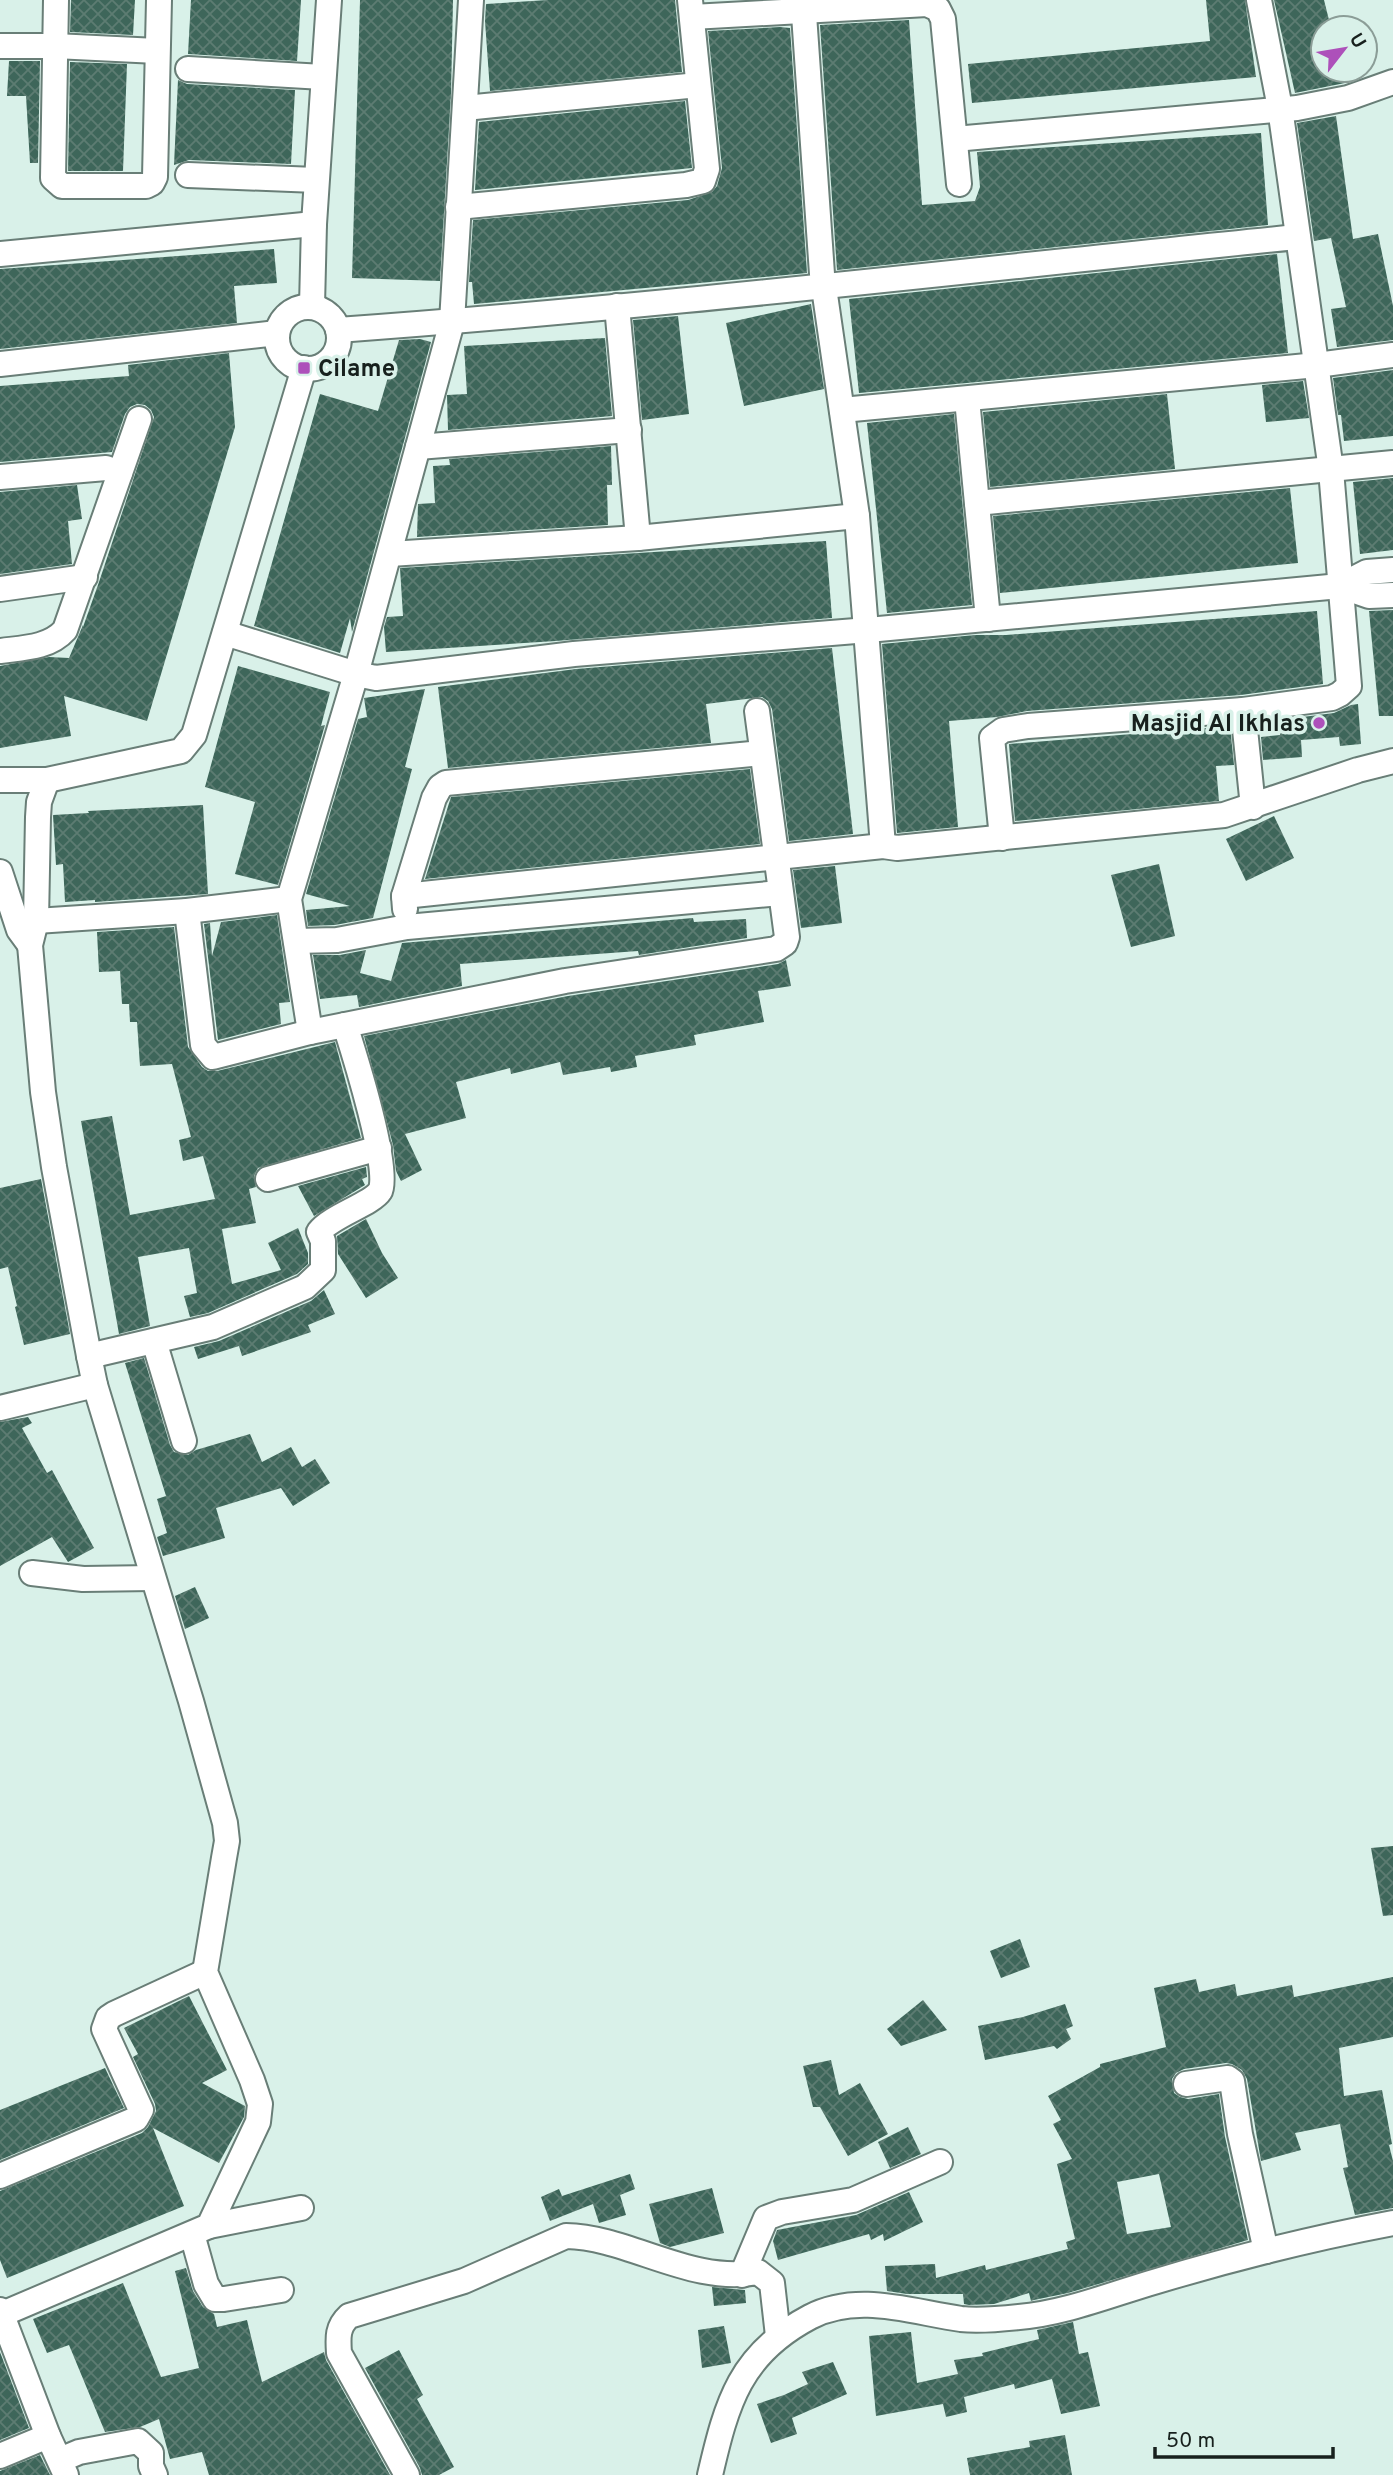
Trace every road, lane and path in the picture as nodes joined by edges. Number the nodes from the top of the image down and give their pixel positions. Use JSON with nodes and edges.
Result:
{"nodes":[{"id":1,"x":55,"y":0,"type":"edge"},
{"id":2,"x":159,"y":0,"type":"edge"},
{"id":3,"x":329,"y":0,"type":"edge"},
{"id":4,"x":471,"y":0,"type":"edge"},
{"id":5,"x":1259,"y":0,"type":"edge"},
{"id":6,"x":803,"y":5,"type":"edge"},
{"id":7,"x":691,"y":8,"type":"edge"},
{"id":8,"x":0,"y":46,"type":"edge"},
{"id":9,"x":55,"y":46,"type":"junction"},
{"id":10,"x":157,"y":51,"type":"junction"},
{"id":11,"x":188,"y":69,"type":"dead end"},
{"id":12,"x":323,"y":77,"type":"junction"},
{"id":13,"x":1393,"y":82,"type":"edge"},
{"id":14,"x":698,"y":85,"type":"junction"},
{"id":15,"x":465,"y":108,"type":"junction"},
{"id":16,"x":1280,"y":108,"type":"junction"},
{"id":17,"x":955,"y":139,"type":"junction"},
{"id":18,"x":188,"y":175,"type":"dead end"},
{"id":19,"x":316,"y":180,"type":"junction"},
{"id":20,"x":959,"y":184,"type":"dead end"},
{"id":21,"x":458,"y":207,"type":"junction"},
{"id":22,"x":314,"y":224,"type":"junction"},
{"id":23,"x":1297,"y":237,"type":"junction"},
{"id":24,"x":0,"y":254,"type":"edge"},
{"id":25,"x":824,"y":286,"type":"junction"},
{"id":26,"x":312,"y":306,"type":"junction"},
{"id":27,"x":617,"y":306,"type":"junction"},
{"id":28,"x":452,"y":322,"type":"junction"},
{"id":29,"x":338,"y":330,"type":"junction"},
{"id":30,"x":277,"y":333,"type":"junction"},
{"id":31,"x":1393,"y":355,"type":"edge"},
{"id":32,"x":0,"y":364,"type":"edge"},
{"id":33,"x":1317,"y":365,"type":"junction"},
{"id":34,"x":304,"y":368,"type":"junction"},
{"id":35,"x":967,"y":399,"type":"junction"},
{"id":36,"x":842,"y":410,"type":"junction"},
{"id":37,"x":139,"y":419,"type":"dead end"},
{"id":38,"x":629,"y":430,"type":"junction"},
{"id":39,"x":418,"y":447,"type":"junction"},
{"id":40,"x":1393,"y":463,"type":"edge"},
{"id":41,"x":1331,"y":470,"type":"junction"},
{"id":42,"x":120,"y":473,"type":"junction"},
{"id":43,"x":0,"y":477,"type":"edge"},
{"id":44,"x":977,"y":503,"type":"junction"},
{"id":45,"x":857,"y":516,"type":"junction"},
{"id":46,"x":638,"y":538,"type":"junction"},
{"id":47,"x":390,"y":554,"type":"junction"},
{"id":48,"x":1393,"y":570,"type":"edge"},
{"id":49,"x":85,"y":577,"type":"junction"},
{"id":50,"x":1340,"y":586,"type":"junction"},
{"id":51,"x":0,"y":589,"type":"edge"},
{"id":52,"x":1393,"y":595,"type":"edge"},
{"id":53,"x":988,"y":619,"type":"junction"},
{"id":54,"x":868,"y":631,"type":"junction"},
{"id":55,"x":225,"y":633,"type":"junction"},
{"id":56,"x":0,"y":652,"type":"edge"},
{"id":57,"x":356,"y":674,"type":"junction"},
{"id":58,"x":1243,"y":710,"type":"junction"},
{"id":59,"x":757,"y":711,"type":"dead end"},
{"id":60,"x":762,"y":753,"type":"junction"},
{"id":61,"x":1393,"y":761,"type":"edge"},
{"id":62,"x":0,"y":780,"type":"edge"},
{"id":63,"x":47,"y":780,"type":"junction"},
{"id":64,"x":1253,"y":807,"type":"junction"},
{"id":65,"x":1002,"y":838,"type":"junction"},
{"id":66,"x":883,"y":846,"type":"junction"},
{"id":67,"x":772,"y":858,"type":"junction"},
{"id":68,"x":0,"y":872,"type":"edge"},
{"id":69,"x":780,"y":894,"type":"junction"},
{"id":70,"x":404,"y":895,"type":"junction"},
{"id":71,"x":741,"y":897,"type":"junction"},
{"id":72,"x":289,"y":899,"type":"junction"},
{"id":73,"x":187,"y":911,"type":"junction"},
{"id":74,"x":407,"y":927,"type":"junction"},
{"id":75,"x":33,"y":933,"type":"junction"},
{"id":76,"x":296,"y":941,"type":"junction"},
{"id":77,"x":345,"y":1025,"type":"junction"},
{"id":78,"x":310,"y":1032,"type":"junction"},
{"id":79,"x":379,"y":1148,"type":"junction"},
{"id":80,"x":268,"y":1179,"type":"dead end"},
{"id":81,"x":154,"y":1341,"type":"junction"},
{"id":82,"x":89,"y":1356,"type":"junction"},
{"id":83,"x":95,"y":1385,"type":"junction"},
{"id":84,"x":0,"y":1408,"type":"edge"},
{"id":85,"x":184,"y":1441,"type":"dead end"},
{"id":86,"x":32,"y":1573,"type":"dead end"},
{"id":87,"x":153,"y":1578,"type":"junction"},
{"id":88,"x":205,"y":1972,"type":"junction"},
{"id":89,"x":1186,"y":2084,"type":"dead end"},
{"id":90,"x":940,"y":2162,"type":"dead end"},
{"id":91,"x":0,"y":2176,"type":"edge"},
{"id":92,"x":301,"y":2208,"type":"dead end"},
{"id":93,"x":1393,"y":2222,"type":"edge"},
{"id":94,"x":200,"y":2230,"type":"junction"},
{"id":95,"x":1266,"y":2252,"type":"junction"},
{"id":96,"x":742,"y":2275,"type":"junction"},
{"id":97,"x":281,"y":2290,"type":"dead end"},
{"id":98,"x":1,"y":2313,"type":"edge"},
{"id":99,"x":778,"y":2336,"type":"junction"},
{"id":100,"x":48,"y":2436,"type":"junction"},
{"id":101,"x":0,"y":2456,"type":"edge"},
{"id":102,"x":63,"y":2468,"type":"edge"},
{"id":103,"x":155,"y":2475,"type":"edge"},
{"id":104,"x":407,"y":2475,"type":"edge"},
{"id":105,"x":710,"y":2475,"type":"edge"}],
"edges":[{"from":1,"to":9,"type":"street"},
{"from":2,"to":10,"type":"street"},
{"from":3,"to":12,"type":"street"},
{"from":4,"to":15,"type":"street"},
{"from":5,"to":16,"type":"street"},
{"from":6,"to":7,"type":"street"},
{"from":6,"to":17,"type":"street"},
{"from":6,"to":25,"type":"street"},
{"from":7,"to":14,"type":"street"},
{"from":8,"to":9,"type":"street"},
{"from":9,"to":10,"type":"street"},
{"from":9,"to":10,"type":"street"},
{"from":11,"to":12,"type":"street"},
{"from":12,"to":19,"type":"street"},
{"from":13,"to":16,"type":"street"},
{"from":14,"to":15,"type":"street"},
{"from":14,"to":21,"type":"street"},
{"from":15,"to":21,"type":"street"},
{"from":16,"to":17,"type":"street"},
{"from":16,"to":23,"type":"street"},
{"from":17,"to":20,"type":"street"},
{"from":18,"to":19,"type":"street"},
{"from":19,"to":22,"type":"street"},
{"from":21,"to":28,"type":"street"},
{"from":22,"to":24,"type":"street"},
{"from":22,"to":26,"type":"street"},
{"from":23,"to":25,"type":"street"},
{"from":23,"to":33,"type":"street"},
{"from":25,"to":27,"type":"street"},
{"from":25,"to":36,"type":"street"},
{"from":26,"to":29,"type":"street"},
{"from":26,"to":30,"type":"street"},
{"from":27,"to":28,"type":"street"},
{"from":27,"to":38,"type":"street"},
{"from":28,"to":29,"type":"street"},
{"from":28,"to":39,"type":"street"},
{"from":29,"to":34,"type":"street"},
{"from":30,"to":32,"type":"street"},
{"from":30,"to":34,"type":"street"},
{"from":31,"to":33,"type":"street"},
{"from":33,"to":35,"type":"street"},
{"from":33,"to":41,"type":"street"},
{"from":34,"to":55,"type":"street"},
{"from":35,"to":36,"type":"street"},
{"from":35,"to":44,"type":"street"},
{"from":36,"to":45,"type":"street"},
{"from":37,"to":42,"type":"street"},
{"from":38,"to":39,"type":"street"},
{"from":38,"to":46,"type":"street"},
{"from":39,"to":47,"type":"street"},
{"from":40,"to":41,"type":"street"},
{"from":41,"to":44,"type":"street"},
{"from":41,"to":50,"type":"street"},
{"from":42,"to":43,"type":"street"},
{"from":42,"to":49,"type":"street"},
{"from":44,"to":53,"type":"street"},
{"from":45,"to":46,"type":"street"},
{"from":45,"to":54,"type":"street"},
{"from":46,"to":47,"type":"street"},
{"from":47,"to":57,"type":"street"},
{"from":48,"to":50,"type":"street"},
{"from":49,"to":51,"type":"street"},
{"from":49,"to":56,"type":"street"},
{"from":50,"to":52,"type":"street"},
{"from":50,"to":53,"type":"street"},
{"from":50,"to":58,"type":"street"},
{"from":53,"to":54,"type":"street"},
{"from":54,"to":57,"type":"street"},
{"from":54,"to":66,"type":"street"},
{"from":55,"to":57,"type":"street"},
{"from":55,"to":63,"type":"street"},
{"from":57,"to":72,"type":"street"},
{"from":58,"to":64,"type":"street"},
{"from":58,"to":65,"type":"street"},
{"from":59,"to":60,"type":"street"},
{"from":60,"to":67,"type":"street"},
{"from":60,"to":70,"type":"street"},
{"from":61,"to":64,"type":"street"},
{"from":62,"to":63,"type":"street"},
{"from":63,"to":75,"type":"street"},
{"from":64,"to":65,"type":"street"},
{"from":65,"to":66,"type":"street"},
{"from":66,"to":67,"type":"street"},
{"from":67,"to":69,"type":"street"},
{"from":67,"to":70,"type":"street"},
{"from":67,"to":71,"type":"street"},
{"from":68,"to":75,"type":"street"},
{"from":69,"to":71,"type":"street"},
{"from":69,"to":77,"type":"street"},
{"from":70,"to":74,"type":"street"},
{"from":71,"to":74,"type":"street"},
{"from":72,"to":73,"type":"street"},
{"from":72,"to":76,"type":"street"},
{"from":73,"to":75,"type":"street"},
{"from":73,"to":78,"type":"street"},
{"from":74,"to":76,"type":"street"},
{"from":75,"to":82,"type":"street"},
{"from":76,"to":78,"type":"street"},
{"from":77,"to":78,"type":"street"},
{"from":77,"to":79,"type":"street"},
{"from":79,"to":80,"type":"street"},
{"from":79,"to":81,"type":"street"},
{"from":81,"to":82,"type":"street"},
{"from":81,"to":85,"type":"street"},
{"from":82,"to":83,"type":"street"},
{"from":83,"to":84,"type":"street"},
{"from":83,"to":87,"type":"street"},
{"from":86,"to":87,"type":"street"},
{"from":87,"to":88,"type":"street"},
{"from":88,"to":91,"type":"street"},
{"from":88,"to":94,"type":"street"},
{"from":89,"to":95,"type":"street"},
{"from":90,"to":96,"type":"street"},
{"from":92,"to":94,"type":"street"},
{"from":93,"to":95,"type":"street"},
{"from":94,"to":97,"type":"street"},
{"from":94,"to":98,"type":"street"},
{"from":95,"to":99,"type":"street"},
{"from":96,"to":99,"type":"street"},
{"from":96,"to":104,"type":"street"},
{"from":98,"to":100,"type":"street"},
{"from":99,"to":105,"type":"street"},
{"from":100,"to":101,"type":"street"},
{"from":100,"to":102,"type":"street"},
{"from":102,"to":103,"type":"street"}]}
